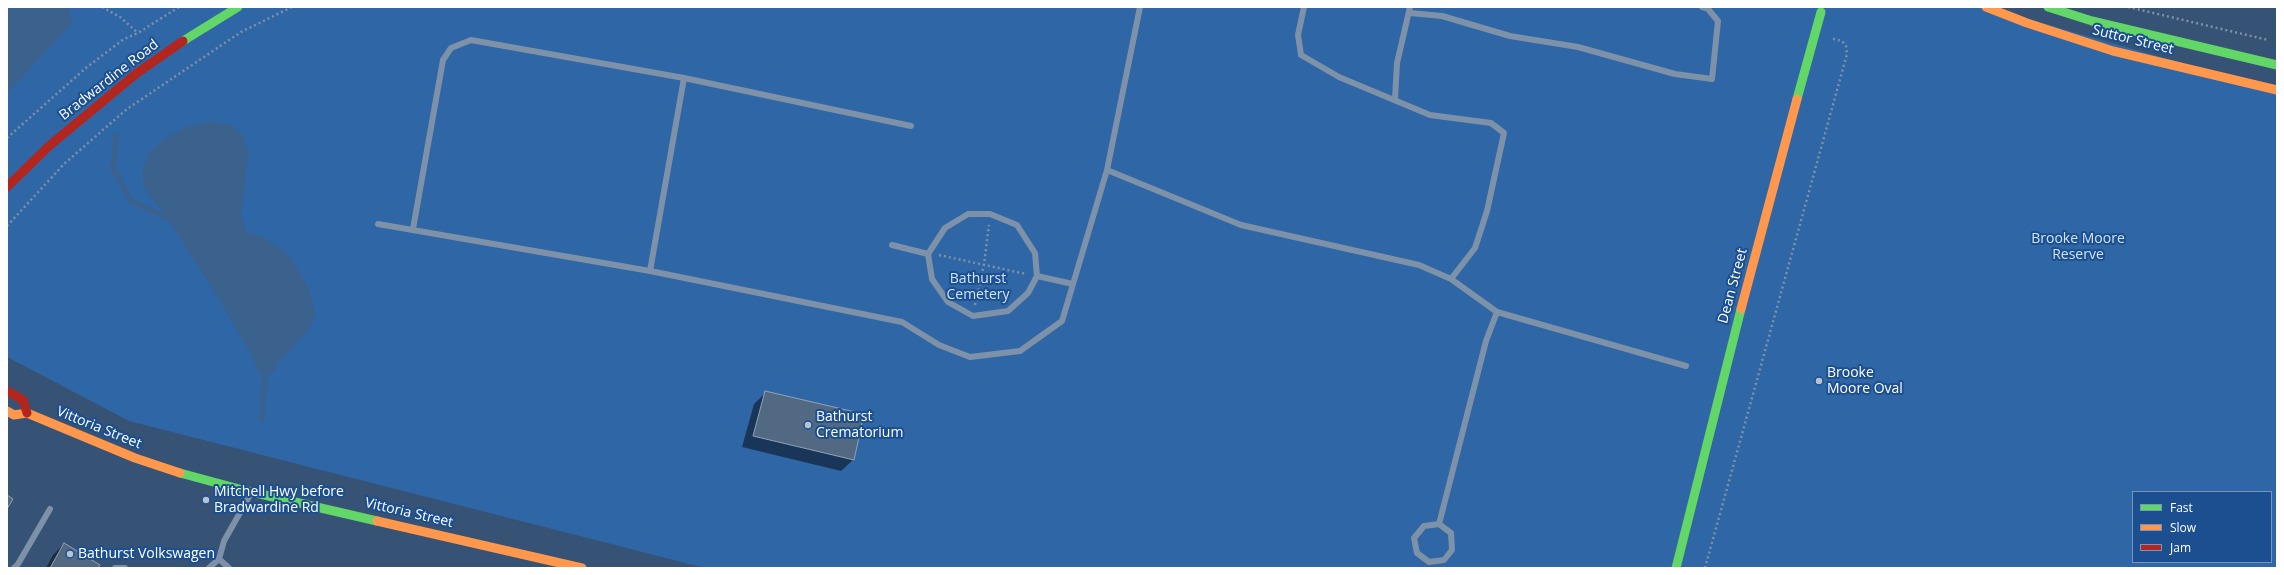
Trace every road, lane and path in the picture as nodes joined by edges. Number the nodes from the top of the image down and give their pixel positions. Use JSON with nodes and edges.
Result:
{"nodes":[{"id":1,"x":102,"y":7,"type":"edge"},
{"id":2,"x":179,"y":7,"type":"edge"},
{"id":3,"x":238,"y":7,"type":"edge"},
{"id":4,"x":292,"y":7,"type":"edge"},
{"id":5,"x":1140,"y":7,"type":"edge"},
{"id":6,"x":1304,"y":7,"type":"edge"},
{"id":7,"x":1702,"y":7,"type":"edge"},
{"id":8,"x":1986,"y":7,"type":"edge"},
{"id":9,"x":2048,"y":7,"type":"edge"},
{"id":10,"x":2128,"y":7,"type":"edge"},
{"id":11,"x":1410,"y":10,"type":"edge"},
{"id":12,"x":1821,"y":12,"type":"dead end"},
{"id":13,"x":138,"y":33,"type":"junction"},
{"id":14,"x":1815,"y":33,"type":"junction"},
{"id":15,"x":2268,"y":40,"type":"dead end"},
{"id":16,"x":2277,"y":65,"type":"edge"},
{"id":17,"x":684,"y":78,"type":"junction"},
{"id":18,"x":2277,"y":80,"type":"edge"},
{"id":19,"x":2276,"y":90,"type":"edge"},
{"id":20,"x":1394,"y":99,"type":"junction"},
{"id":21,"x":912,"y":126,"type":"dead end"},
{"id":22,"x":7,"y":138,"type":"edge"},
{"id":23,"x":1107,"y":170,"type":"junction"},
{"id":24,"x":7,"y":187,"type":"edge"},
{"id":25,"x":990,"y":214,"type":"junction"},
{"id":26,"x":378,"y":224,"type":"dead end"},
{"id":27,"x":7,"y":226,"type":"edge"},
{"id":28,"x":413,"y":229,"type":"junction"},
{"id":29,"x":892,"y":245,"type":"dead end"},
{"id":30,"x":928,"y":254,"type":"junction"},
{"id":31,"x":984,"y":264,"type":"junction"},
{"id":32,"x":650,"y":271,"type":"junction"},
{"id":33,"x":1037,"y":276,"type":"junction"},
{"id":34,"x":1451,"y":279,"type":"junction"},
{"id":35,"x":1073,"y":284,"type":"junction"},
{"id":36,"x":1497,"y":312,"type":"junction"},
{"id":37,"x":973,"y":316,"type":"junction"},
{"id":38,"x":1686,"y":366,"type":"dead end"},
{"id":39,"x":7,"y":391,"type":"edge"},
{"id":40,"x":7,"y":411,"type":"edge"},
{"id":41,"x":27,"y":413,"type":"junction"},
{"id":42,"x":252,"y":492,"type":"junction"},
{"id":43,"x":50,"y":509,"type":"dead end"},
{"id":44,"x":1439,"y":524,"type":"junction"},
{"id":45,"x":219,"y":559,"type":"junction"},
{"id":46,"x":546,"y":564,"type":"edge"},
{"id":47,"x":14,"y":568,"type":"edge"},
{"id":48,"x":116,"y":568,"type":"edge"},
{"id":49,"x":125,"y":568,"type":"edge"},
{"id":50,"x":209,"y":568,"type":"edge"},
{"id":51,"x":229,"y":568,"type":"edge"},
{"id":52,"x":582,"y":568,"type":"edge"},
{"id":53,"x":1676,"y":568,"type":"edge"},
{"id":54,"x":1705,"y":568,"type":"edge"}],
"edges":[{"from":1,"to":13,"type":"path"},
{"from":2,"to":13,"type":"path"},
{"from":3,"to":24,"type":"main road","name":"Bradwardine Road"},
{"from":4,"to":27,"type":"path"},
{"from":5,"to":23,"type":"lane"},
{"from":6,"to":20,"type":"lane"},
{"from":7,"to":11,"type":"lane"},
{"from":8,"to":19,"type":"main road","name":"Suttor Street"},
{"from":9,"to":16,"type":"main road","name":"Suttor Street"},
{"from":10,"to":15,"type":"path"},
{"from":11,"to":20,"type":"lane"},
{"from":12,"to":14,"type":"main road","name":"Dean Street"},
{"from":13,"to":22,"type":"path"},
{"from":14,"to":53,"type":"main road","name":"Dean Street"},
{"from":14,"to":54,"type":"path"},
{"from":17,"to":21,"type":"lane"},
{"from":17,"to":28,"type":"lane"},
{"from":17,"to":32,"type":"lane"},
{"from":18,"to":19,"type":"main road"},
{"from":20,"to":34,"type":"lane"},
{"from":23,"to":34,"type":"lane"},
{"from":23,"to":35,"type":"lane"},
{"from":25,"to":30,"type":"lane"},
{"from":25,"to":31,"type":"path"},
{"from":25,"to":33,"type":"lane"},
{"from":26,"to":28,"type":"lane"},
{"from":28,"to":32,"type":"lane"},
{"from":29,"to":30,"type":"lane"},
{"from":30,"to":31,"type":"path"},
{"from":30,"to":37,"type":"lane"},
{"from":31,"to":33,"type":"path"},
{"from":31,"to":37,"type":"path"},
{"from":32,"to":35,"type":"lane"},
{"from":33,"to":35,"type":"lane"},
{"from":33,"to":37,"type":"lane"},
{"from":34,"to":36,"type":"lane"},
{"from":36,"to":38,"type":"lane"},
{"from":36,"to":44,"type":"lane"},
{"from":39,"to":41,"type":"main road"},
{"from":40,"to":41,"type":"main road","name":"Vittoria Street"},
{"from":41,"to":42,"type":"main road","name":"Vittoria Street"},
{"from":42,"to":45,"type":"lane"},
{"from":42,"to":46,"type":"main road","name":"Vittoria Street"},
{"from":43,"to":47,"type":"lane"},
{"from":44,"to":44,"type":"lane"},
{"from":45,"to":50,"type":"lane"},
{"from":45,"to":51,"type":"lane"},
{"from":46,"to":52,"type":"main road","name":"Vittoria Street"},
{"from":48,"to":49,"type":"lane"}]}
